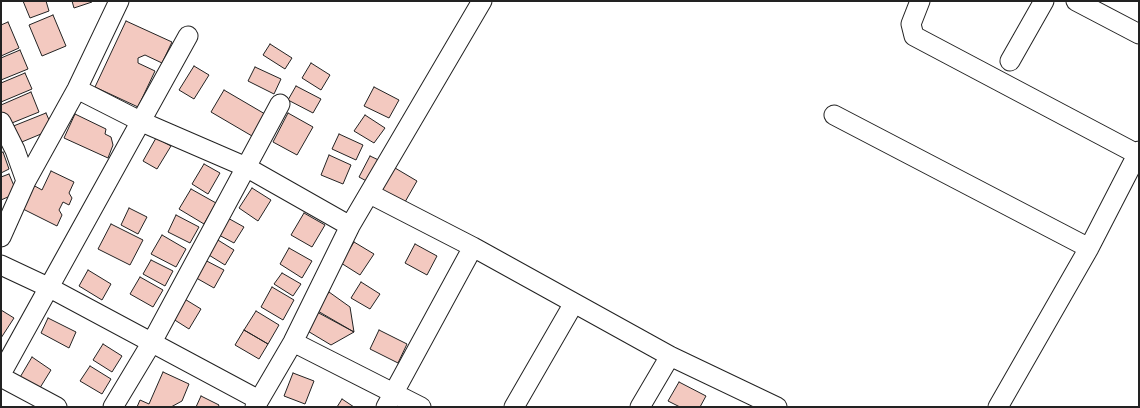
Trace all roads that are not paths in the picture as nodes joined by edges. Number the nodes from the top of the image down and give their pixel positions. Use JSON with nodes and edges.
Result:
{"nodes":[{"id":1,"x":119,"y":1,"type":"edge"},
{"id":2,"x":482,"y":1,"type":"edge"},
{"id":3,"x":920,"y":1,"type":"edge"},
{"id":4,"x":1044,"y":1,"type":"edge"},
{"id":5,"x":1076,"y":1,"type":"edge"},
{"id":6,"x":1139,"y":34,"type":"edge"},
{"id":7,"x":188,"y":36,"type":"dead end"},
{"id":8,"x":1010,"y":61,"type":"dead end"},
{"id":9,"x":77,"y":88,"type":"junction"},
{"id":10,"x":280,"y":104,"type":"dead end"},
{"id":11,"x":834,"y":115,"type":"dead end"},
{"id":12,"x":1,"y":122,"type":"edge"},
{"id":13,"x":142,"y":122,"type":"junction"},
{"id":14,"x":1138,"y":152,"type":"edge"},
{"id":15,"x":246,"y":168,"type":"junction"},
{"id":16,"x":26,"y":181,"type":"junction"},
{"id":17,"x":370,"y":194,"type":"junction"},
{"id":18,"x":350,"y":226,"type":"junction"},
{"id":19,"x":1,"y":237,"type":"edge"},
{"id":20,"x":472,"y":247,"type":"junction"},
{"id":21,"x":1089,"y":248,"type":"junction"},
{"id":22,"x":1,"y":265,"type":"edge"},
{"id":23,"x":50,"y":288,"type":"junction"},
{"id":24,"x":574,"y":303,"type":"junction"},
{"id":25,"x":152,"y":342,"type":"junction"},
{"id":26,"x":293,"y":342,"type":"junction"},
{"id":27,"x":670,"y":356,"type":"junction"},
{"id":28,"x":1,"y":376,"type":"edge"},
{"id":29,"x":390,"y":400,"type":"edge"},
{"id":30,"x":257,"y":403,"type":"edge"},
{"id":31,"x":56,"y":407,"type":"edge"},
{"id":32,"x":112,"y":407,"type":"edge"},
{"id":33,"x":421,"y":407,"type":"edge"},
{"id":34,"x":514,"y":407,"type":"edge"},
{"id":35,"x":640,"y":407,"type":"edge"},
{"id":36,"x":776,"y":407,"type":"edge"},
{"id":37,"x":998,"y":407,"type":"edge"}],
"edges":[{"from":1,"to":9,"type":"street"},
{"from":2,"to":17,"type":"street"},
{"from":3,"to":14,"type":"street"},
{"from":4,"to":8,"type":"street"},
{"from":5,"to":6,"type":"street"},
{"from":7,"to":13,"type":"street"},
{"from":9,"to":13,"type":"street"},
{"from":9,"to":16,"type":"street"},
{"from":10,"to":15,"type":"street"},
{"from":11,"to":21,"type":"street"},
{"from":12,"to":16,"type":"street"},
{"from":13,"to":15,"type":"street"},
{"from":13,"to":23,"type":"street"},
{"from":14,"to":21,"type":"street"},
{"from":15,"to":18,"type":"street"},
{"from":15,"to":25,"type":"street"},
{"from":16,"to":19,"type":"street"},
{"from":17,"to":18,"type":"street"},
{"from":17,"to":20,"type":"street"},
{"from":18,"to":26,"type":"street"},
{"from":20,"to":24,"type":"street"},
{"from":20,"to":29,"type":"street"},
{"from":21,"to":37,"type":"street"},
{"from":22,"to":23,"type":"street"},
{"from":23,"to":25,"type":"street"},
{"from":23,"to":28,"type":"street"},
{"from":24,"to":27,"type":"street"},
{"from":24,"to":34,"type":"street"},
{"from":25,"to":30,"type":"street"},
{"from":25,"to":32,"type":"street"},
{"from":26,"to":29,"type":"street"},
{"from":26,"to":30,"type":"street"},
{"from":27,"to":35,"type":"street"},
{"from":27,"to":36,"type":"street"},
{"from":28,"to":31,"type":"street"},
{"from":29,"to":33,"type":"street"}]}
